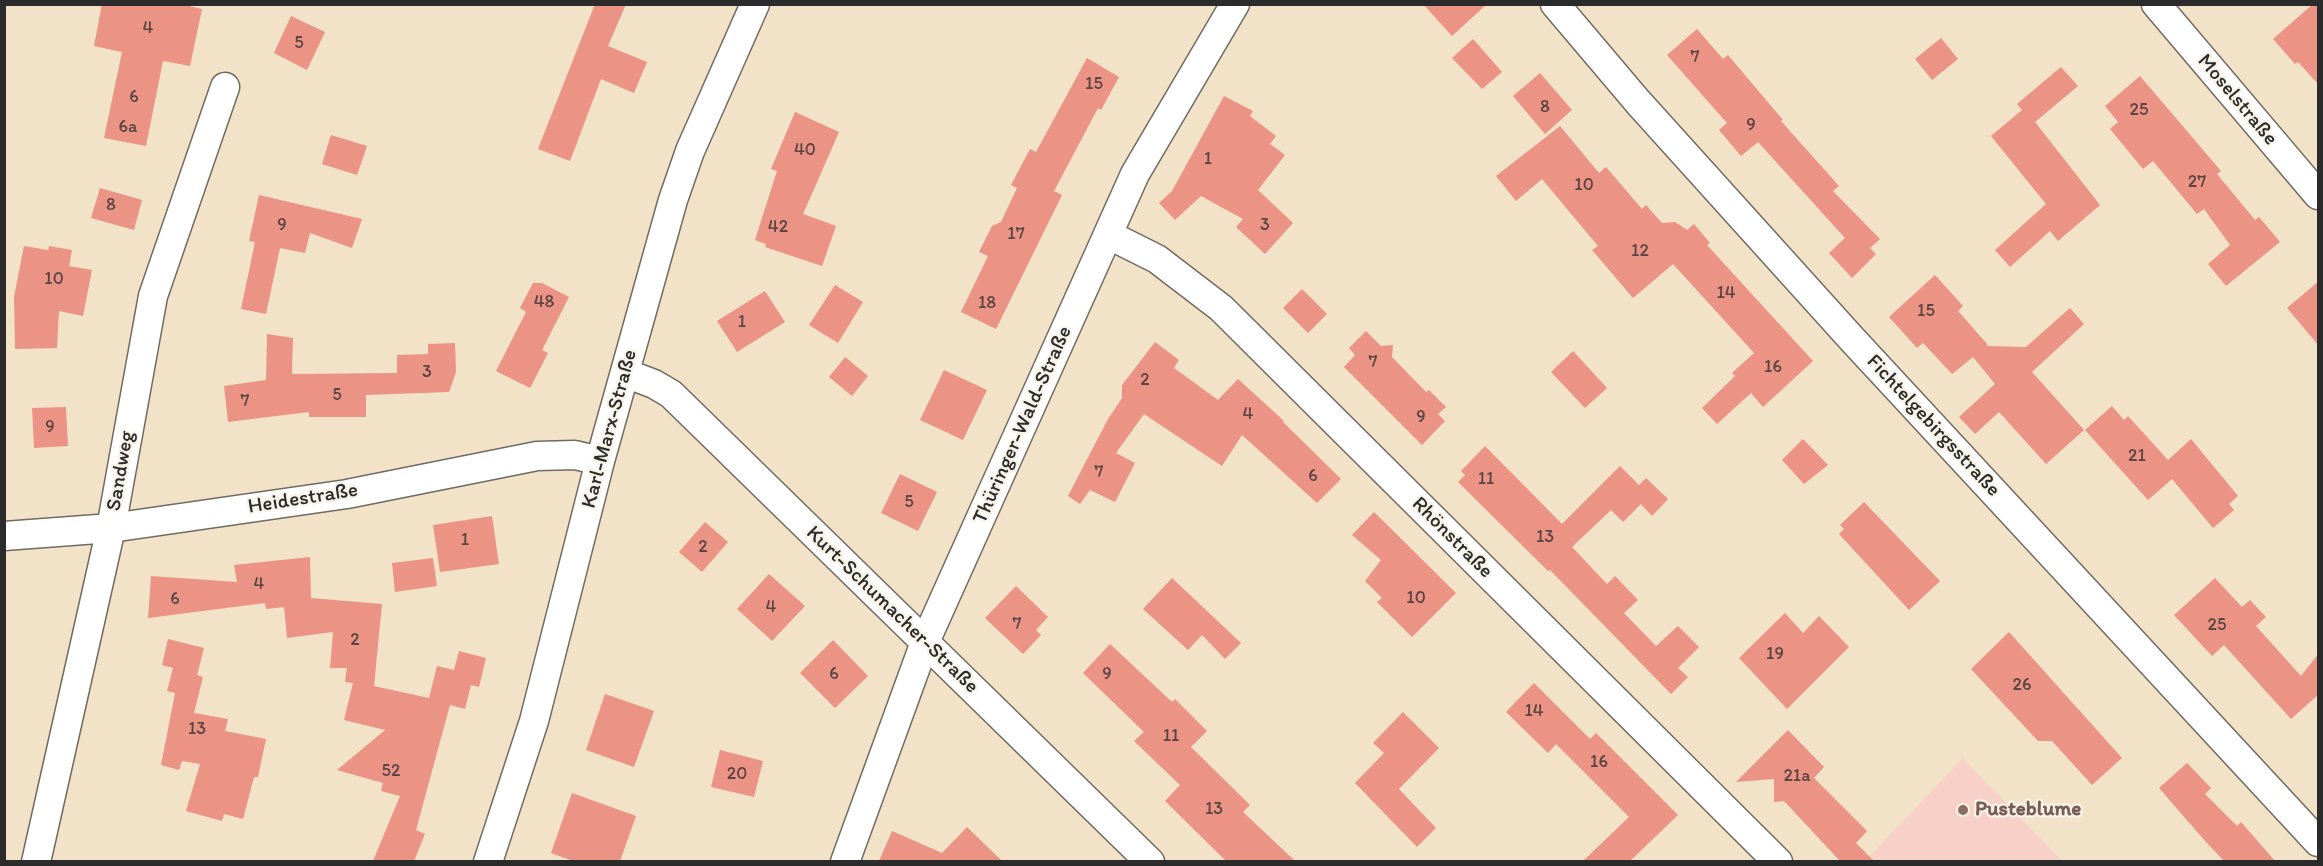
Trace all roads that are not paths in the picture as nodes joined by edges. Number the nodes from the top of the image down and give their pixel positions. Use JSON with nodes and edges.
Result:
{"nodes":[{"id":1,"x":755,"y":4,"type":"edge"},
{"id":2,"x":1235,"y":4,"type":"edge"},
{"id":3,"x":1554,"y":4,"type":"edge"},
{"id":4,"x":2156,"y":4,"type":"edge"},
{"id":5,"x":225,"y":87,"type":"dead end"},
{"id":6,"x":2319,"y":195,"type":"edge"},
{"id":7,"x":1109,"y":235,"type":"junction"},
{"id":8,"x":625,"y":373,"type":"junction"},
{"id":9,"x":600,"y":461,"type":"junction"},
{"id":10,"x":111,"y":528,"type":"junction"},
{"id":11,"x":4,"y":536,"type":"edge"},
{"id":12,"x":925,"y":642,"type":"junction"},
{"id":13,"x":2319,"y":842,"type":"edge"},
{"id":14,"x":36,"y":861,"type":"edge"},
{"id":15,"x":488,"y":861,"type":"edge"},
{"id":16,"x":844,"y":861,"type":"edge"},
{"id":17,"x":1150,"y":861,"type":"edge"},
{"id":18,"x":1778,"y":861,"type":"edge"}],
"edges":[{"from":1,"to":8,"type":"street","name":"Karl-Marx-Straße"},
{"from":2,"to":7,"type":"street","name":"Thüringer-Wald-Straße"},
{"from":3,"to":13,"type":"street","name":"Fichtelgebirgsstraße"},
{"from":4,"to":6,"type":"street","name":"Moselstraße"},
{"from":5,"to":10,"type":"street","name":"Sandweg"},
{"from":7,"to":12,"type":"street","name":"Thüringer-Wald-Straße"},
{"from":7,"to":18,"type":"street","name":"Rhönstraße"},
{"from":8,"to":9,"type":"street","name":"Karl-Marx-Straße"},
{"from":8,"to":12,"type":"street","name":"Kurt-Schumacher-Straße"},
{"from":9,"to":10,"type":"street","name":"Heidestraße"},
{"from":9,"to":15,"type":"street","name":"Karl-Marx-Straße"},
{"from":10,"to":11,"type":"street","name":"Heidestraße"},
{"from":10,"to":14,"type":"street","name":"Sandweg"},
{"from":12,"to":16,"type":"street","name":"Thüringer-Wald-Straße"},
{"from":12,"to":17,"type":"street","name":"Kurt-Schumacher-Straße"}]}
